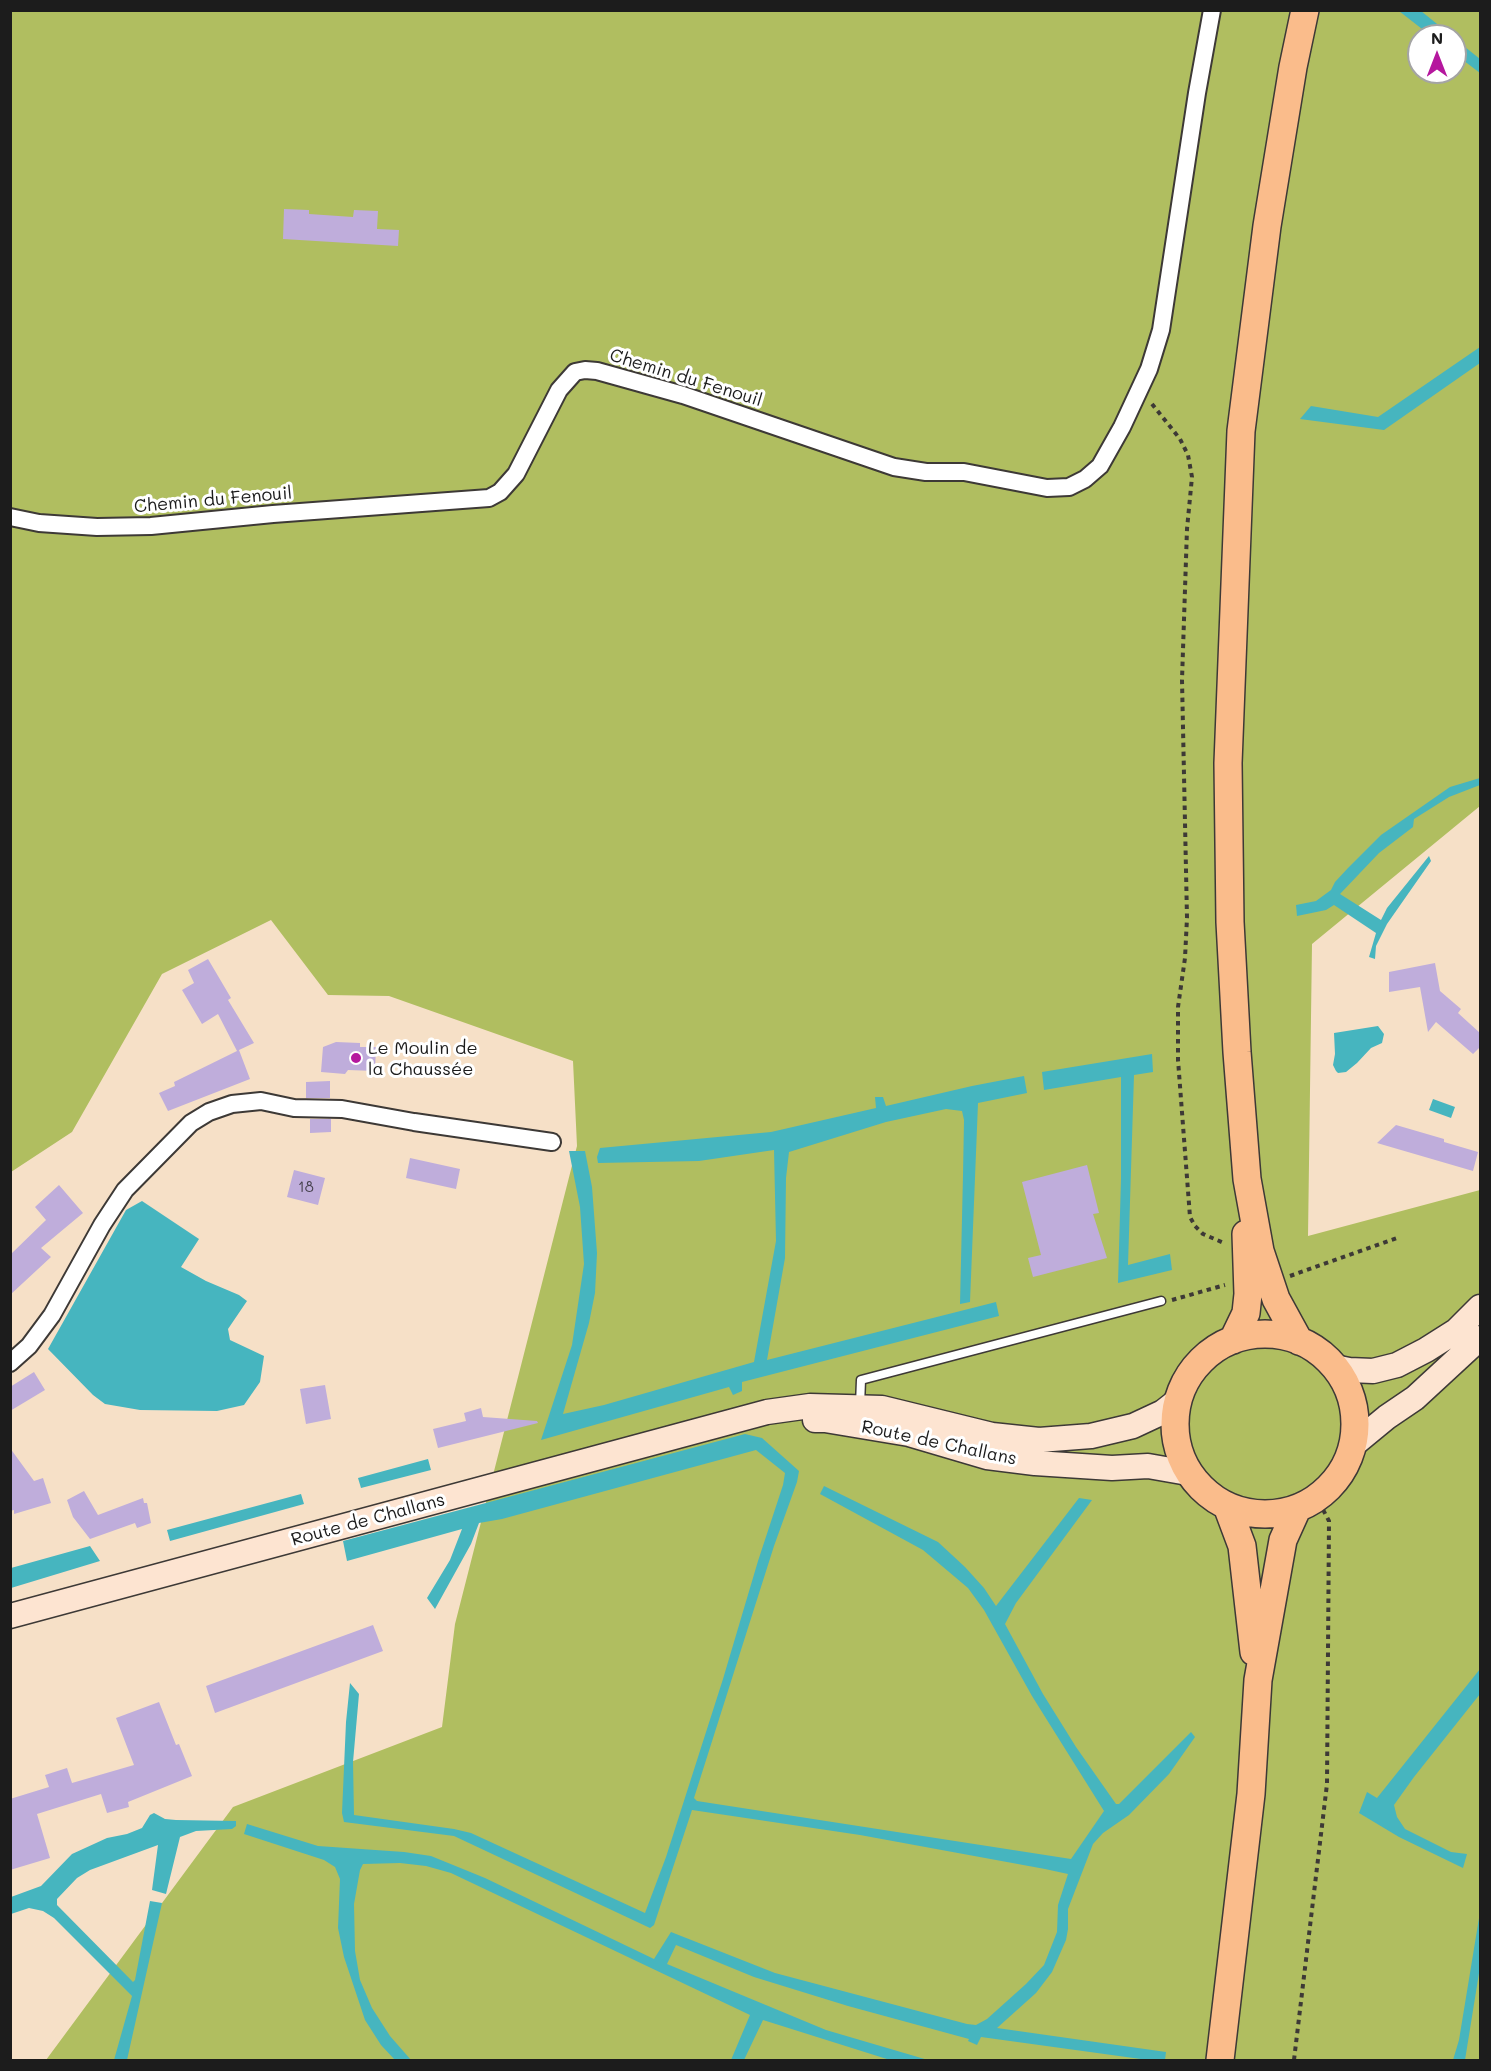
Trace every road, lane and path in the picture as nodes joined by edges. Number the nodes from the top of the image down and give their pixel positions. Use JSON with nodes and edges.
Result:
{"nodes":[{"id":1,"x":1212,"y":10,"type":"edge"},
{"id":2,"x":1305,"y":10,"type":"edge"},
{"id":3,"x":1142,"y":388,"type":"junction"},
{"id":4,"x":10,"y":517,"type":"edge"},
{"id":5,"x":552,"y":1142,"type":"dead end"},
{"id":6,"x":1397,"y":1238,"type":"dead end"},
{"id":7,"x":1226,"y":1246,"type":"dead end"},
{"id":8,"x":1259,"y":1282,"type":"junction"},
{"id":9,"x":1161,"y":1301,"type":"joint"},
{"id":10,"x":1480,"y":1307,"type":"edge"},
{"id":11,"x":1480,"y":1338,"type":"edge"},
{"id":12,"x":1233,"y":1340,"type":"junction"},
{"id":13,"x":1299,"y":1341,"type":"junction"},
{"id":14,"x":10,"y":1363,"type":"edge"},
{"id":15,"x":1334,"y":1367,"type":"junction"},
{"id":16,"x":1177,"y":1401,"type":"junction"},
{"id":17,"x":860,"y":1407,"type":"junction"},
{"id":18,"x":725,"y":1422,"type":"junction"},
{"id":19,"x":1353,"y":1445,"type":"junction"},
{"id":20,"x":1188,"y":1473,"type":"junction"},
{"id":21,"x":1307,"y":1503,"type":"junction"},
{"id":22,"x":1227,"y":1506,"type":"junction"},
{"id":23,"x":10,"y":1616,"type":"edge"},
{"id":24,"x":1258,"y":1680,"type":"junction"},
{"id":25,"x":1220,"y":2061,"type":"edge"},
{"id":26,"x":1294,"y":2061,"type":"edge"}],
"edges":[{"from":1,"to":3,"type":"street","name":"Chemin du Fenouil"},
{"from":2,"to":8,"type":"main road"},
{"from":3,"to":4,"type":"street","name":"Chemin du Fenouil"},
{"from":3,"to":7,"type":"path"},
{"from":5,"to":14,"type":"street"},
{"from":6,"to":8,"type":"path"},
{"from":8,"to":9,"type":"path"},
{"from":8,"to":12,"type":"main road"},
{"from":8,"to":13,"type":"main road"},
{"from":9,"to":17,"type":"lane"},
{"from":10,"to":15,"type":"main road"},
{"from":11,"to":19,"type":"main road"},
{"from":12,"to":13,"type":"main road"},
{"from":12,"to":16,"type":"main road"},
{"from":13,"to":15,"type":"main road"},
{"from":15,"to":19,"type":"main road"},
{"from":16,"to":17,"type":"main road","name":"Route de Challans"},
{"from":16,"to":20,"type":"main road"},
{"from":17,"to":18,"type":"main road","name":"Route de Challans"},
{"from":18,"to":20,"type":"main road","name":"Route de Challans"},
{"from":18,"to":23,"type":"main road","name":"Route de Challans"},
{"from":19,"to":21,"type":"main road"},
{"from":20,"to":22,"type":"main road"},
{"from":21,"to":22,"type":"main road"},
{"from":21,"to":24,"type":"main road"},
{"from":21,"to":26,"type":"path"},
{"from":22,"to":24,"type":"main road"},
{"from":24,"to":25,"type":"main road"}]}
